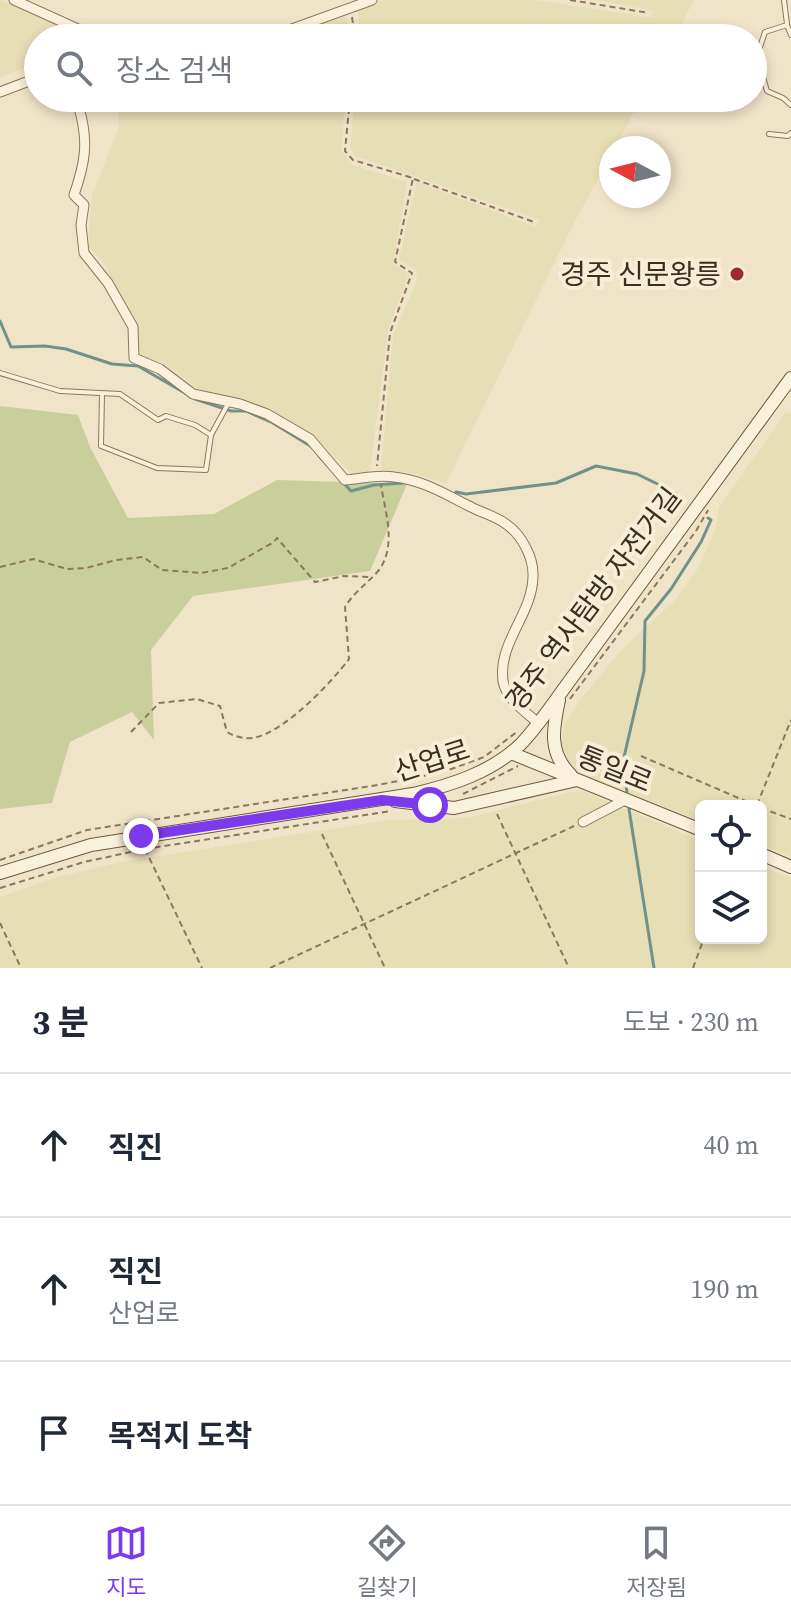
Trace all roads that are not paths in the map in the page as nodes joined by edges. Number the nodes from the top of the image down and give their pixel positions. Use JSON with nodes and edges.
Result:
{"nodes":[{"id":1,"x":14,"y":0,"type":"edge"},
{"id":2,"x":372,"y":0,"type":"edge"},
{"id":3,"x":784,"y":0,"type":"edge"},
{"id":4,"x":67,"y":24,"type":"edge"},
{"id":5,"x":306,"y":24,"type":"edge"},
{"id":6,"x":787,"y":26,"type":"junction"},
{"id":7,"x":767,"y":31,"type":"edge"},
{"id":8,"x":791,"y":35,"type":"edge"},
{"id":9,"x":24,"y":83,"type":"edge"},
{"id":10,"x":767,"y":91,"type":"edge"},
{"id":11,"x":0,"y":92,"type":"edge"},
{"id":12,"x":791,"y":105,"type":"edge"},
{"id":13,"x":80,"y":112,"type":"edge"},
{"id":14,"x":791,"y":133,"type":"edge"},
{"id":15,"x":769,"y":134,"type":"dead end"},
{"id":16,"x":0,"y":373,"type":"edge"},
{"id":17,"x":791,"y":378,"type":"edge"},
{"id":18,"x":102,"y":394,"type":"junction"},
{"id":19,"x":229,"y":403,"type":"junction"},
{"id":20,"x":211,"y":435,"type":"junction"},
{"id":21,"x":560,"y":694,"type":"junction"},
{"id":22,"x":535,"y":720,"type":"junction"},
{"id":23,"x":511,"y":753,"type":"junction"},
{"id":24,"x":577,"y":780,"type":"junction"},
{"id":25,"x":382,"y":800,"type":"junction"},
{"id":26,"x":625,"y":800,"type":"junction"},
{"id":27,"x":583,"y":822,"type":"road end"},
{"id":28,"x":695,"y":828,"type":"edge"},
{"id":29,"x":767,"y":857,"type":"edge"},
{"id":30,"x":791,"y":867,"type":"edge"},
{"id":31,"x":0,"y":873,"type":"edge"}],
"edges":[{"from":1,"to":4,"type":"street"},
{"from":2,"to":5,"type":"street"},
{"from":3,"to":6,"type":"lane"},
{"from":6,"to":7,"type":"lane"},
{"from":6,"to":8,"type":"lane"},
{"from":9,"to":11,"type":"street"},
{"from":10,"to":12,"type":"lane"},
{"from":13,"to":19,"type":"street"},
{"from":14,"to":15,"type":"lane"},
{"from":16,"to":18,"type":"lane"},
{"from":17,"to":21,"type":"street","name":"산업로"},
{"from":18,"to":20,"type":"lane"},
{"from":18,"to":20,"type":"lane"},
{"from":19,"to":20,"type":"lane"},
{"from":19,"to":22,"type":"street"},
{"from":21,"to":22,"type":"street","name":"산업로"},
{"from":21,"to":24,"type":"street"},
{"from":22,"to":23,"type":"street","name":"산업로"},
{"from":23,"to":24,"type":"street","name":"통일로"},
{"from":23,"to":25,"type":"street","name":"산업로"},
{"from":24,"to":25,"type":"street"},
{"from":24,"to":26,"type":"street","name":"통일로"},
{"from":25,"to":31,"type":"street","name":"산업로"},
{"from":26,"to":27,"type":"street"},
{"from":26,"to":28,"type":"street","name":"통일로"},
{"from":29,"to":30,"type":"street"}]}
